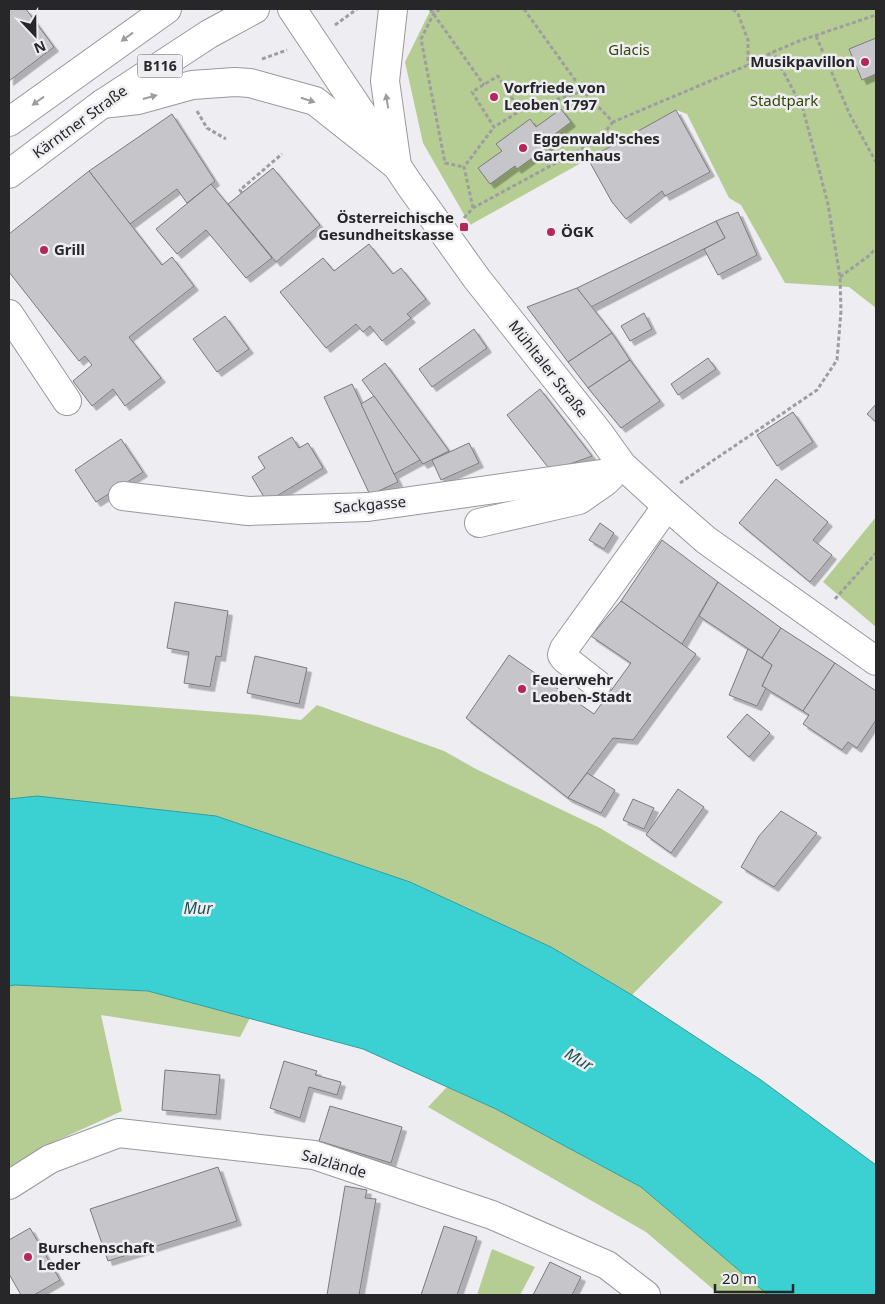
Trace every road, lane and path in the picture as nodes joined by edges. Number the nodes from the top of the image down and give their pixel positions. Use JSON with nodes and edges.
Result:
{"nodes":[{"id":1,"x":167,"y":9,"type":"edge"},
{"id":2,"x":255,"y":9,"type":"edge"},
{"id":3,"x":292,"y":9,"type":"edge"},
{"id":4,"x":358,"y":9,"type":"edge"},
{"id":5,"x":393,"y":9,"type":"edge"},
{"id":6,"x":430,"y":9,"type":"edge"},
{"id":7,"x":440,"y":9,"type":"edge"},
{"id":8,"x":524,"y":9,"type":"edge"},
{"id":9,"x":733,"y":9,"type":"edge"},
{"id":10,"x":434,"y":13,"type":"junction"},
{"id":11,"x":876,"y":15,"type":"edge"},
{"id":12,"x":332,"y":26,"type":"dead end"},
{"id":13,"x":816,"y":36,"type":"junction"},
{"id":14,"x":773,"y":52,"type":"junction"},
{"id":15,"x":748,"y":65,"type":"junction"},
{"id":16,"x":484,"y":85,"type":"junction"},
{"id":17,"x":583,"y":90,"type":"junction"},
{"id":18,"x":102,"y":104,"type":"junction"},
{"id":19,"x":195,"y":106,"type":"dead end"},
{"id":20,"x":520,"y":111,"type":"junction"},
{"id":21,"x":9,"y":122,"type":"edge"},
{"id":22,"x":613,"y":122,"type":"junction"},
{"id":23,"x":494,"y":127,"type":"junction"},
{"id":24,"x":226,"y":139,"type":"dead end"},
{"id":25,"x":282,"y":154,"type":"dead end"},
{"id":26,"x":876,"y":162,"type":"edge"},
{"id":27,"x":397,"y":166,"type":"junction"},
{"id":28,"x":464,"y":167,"type":"junction"},
{"id":29,"x":9,"y":174,"type":"edge"},
{"id":30,"x":242,"y":193,"type":"dead end"},
{"id":31,"x":473,"y":208,"type":"junction"},
{"id":32,"x":447,"y":236,"type":"junction"},
{"id":33,"x":876,"y":248,"type":"edge"},
{"id":34,"x":840,"y":277,"type":"junction"},
{"id":35,"x":9,"y":314,"type":"edge"},
{"id":36,"x":67,"y":401,"type":"dead end"},
{"id":37,"x":619,"y":468,"type":"junction"},
{"id":38,"x":122,"y":496,"type":"dead end"},
{"id":39,"x":662,"y":502,"type":"junction"},
{"id":40,"x":479,"y":523,"type":"dead end"},
{"id":41,"x":876,"y":553,"type":"edge"},
{"id":42,"x":817,"y":619,"type":"junction"},
{"id":43,"x":876,"y":661,"type":"edge"},
{"id":44,"x":597,"y":684,"type":"dead end"},
{"id":45,"x":9,"y":1185,"type":"edge"},
{"id":46,"x":646,"y":1295,"type":"edge"}],
"edges":[{"from":1,"to":21,"type":"street","number":"B116","one_way":true},
{"from":2,"to":18,"type":"street","name":"Kärntner Straße","number":"B116"},
{"from":3,"to":27,"type":"street","name":"Mühltaler Straße"},
{"from":4,"to":12,"type":"path"},
{"from":27,"to":5,"type":"street","one_way":true},
{"from":6,"to":10,"type":"path"},
{"from":7,"to":10,"type":"path"},
{"from":8,"to":17,"type":"path"},
{"from":9,"to":15,"type":"path"},
{"from":10,"to":16,"type":"path"},
{"from":10,"to":28,"type":"path"},
{"from":11,"to":13,"type":"path"},
{"from":13,"to":14,"type":"path"},
{"from":13,"to":26,"type":"path"},
{"from":14,"to":15,"type":"path"},
{"from":14,"to":34,"type":"path"},
{"from":15,"to":22,"type":"path"},
{"from":16,"to":20,"type":"path"},
{"from":16,"to":23,"type":"path"},
{"from":17,"to":20,"type":"path"},
{"from":17,"to":22,"type":"path"},
{"from":18,"to":27,"type":"street","one_way":true},
{"from":18,"to":29,"type":"street","name":"Kärntner Straße","number":"B116"},
{"from":19,"to":24,"type":"path"},
{"from":20,"to":23,"type":"path"},
{"from":22,"to":31,"type":"path"},
{"from":23,"to":28,"type":"path"},
{"from":25,"to":30,"type":"path"},
{"from":27,"to":32,"type":"street","name":"Mühltaler Straße"},
{"from":28,"to":31,"type":"path"},
{"from":31,"to":32,"type":"path"},
{"from":32,"to":37,"type":"street","name":"Mühltaler Straße"},
{"from":33,"to":34,"type":"path"},
{"from":34,"to":39,"type":"path"},
{"from":35,"to":36,"type":"street"},
{"from":37,"to":38,"type":"street","name":"Sackgasse"},
{"from":37,"to":39,"type":"street","name":"Mühltaler Straße"},
{"from":37,"to":40,"type":"street"},
{"from":39,"to":42,"type":"street","name":"Mühltaler Straße"},
{"from":39,"to":44,"type":"street"},
{"from":41,"to":42,"type":"path"},
{"from":42,"to":43,"type":"street","name":"Mühltaler Straße"},
{"from":45,"to":46,"type":"street","name":"Salzlände"}]}
